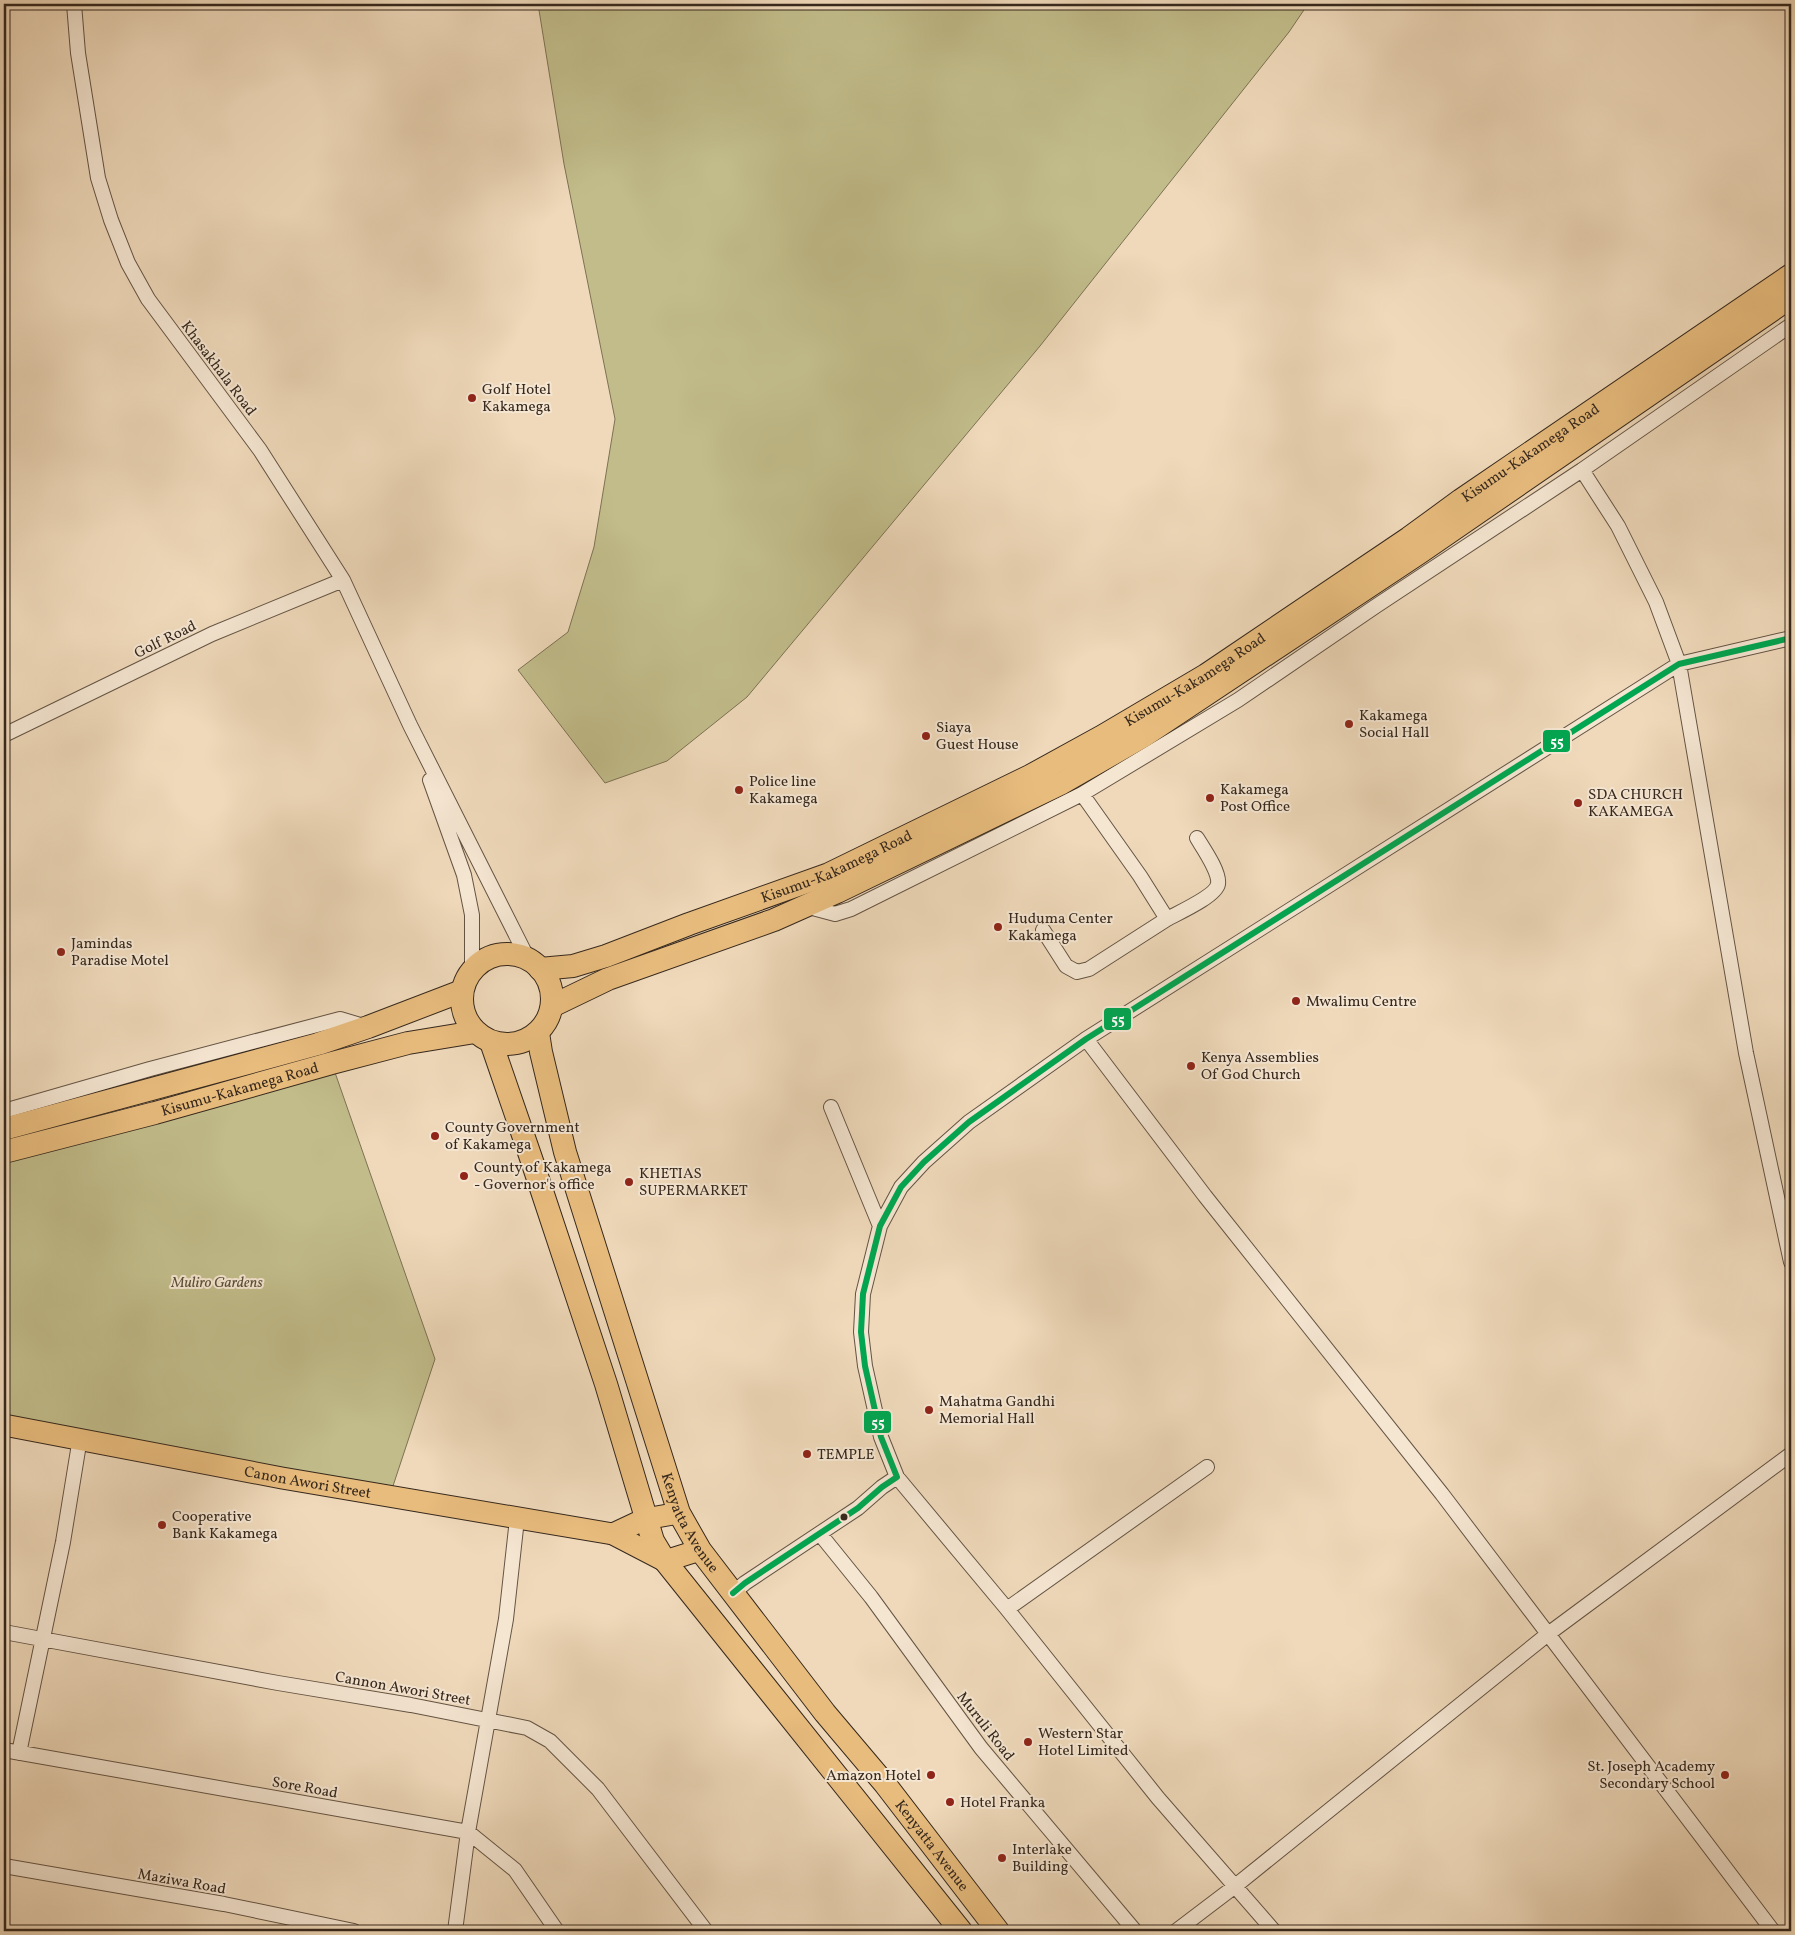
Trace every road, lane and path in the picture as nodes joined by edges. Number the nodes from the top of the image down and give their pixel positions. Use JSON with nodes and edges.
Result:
{"nodes":[{"id":1,"x":74,"y":4,"type":"edge"},
{"id":2,"x":1791,"y":275,"type":"edge"},
{"id":3,"x":1791,"y":297,"type":"edge"},
{"id":4,"x":1791,"y":325,"type":"edge"},
{"id":5,"x":1582,"y":470,"type":"junction"},
{"id":6,"x":1487,"y":533,"type":"junction"},
{"id":7,"x":1444,"y":536,"type":"junction"},
{"id":8,"x":343,"y":580,"type":"junction"},
{"id":9,"x":1791,"y":638,"type":"edge"},
{"id":10,"x":1679,"y":664,"type":"junction"},
{"id":11,"x":410,"y":725,"type":"junction"},
{"id":12,"x":4,"y":735,"type":"edge"},
{"id":13,"x":1082,"y":794,"type":"junction"},
{"id":14,"x":1197,"y":838,"type":"dead end"},
{"id":15,"x":805,"y":906,"type":"junction"},
{"id":16,"x":1167,"y":919,"type":"junction"},
{"id":17,"x":1043,"y":930,"type":"dead end"},
{"id":18,"x":534,"y":964,"type":"junction"},
{"id":19,"x":472,"y":969,"type":"junction"},
{"id":20,"x":462,"y":990,"type":"junction"},
{"id":21,"x":552,"y":1006,"type":"junction"},
{"id":22,"x":368,"y":1027,"type":"junction"},
{"id":23,"x":538,"y":1033,"type":"junction"},
{"id":24,"x":483,"y":1037,"type":"junction"},
{"id":25,"x":1086,"y":1039,"type":"junction"},
{"id":26,"x":831,"y":1107,"type":"dead end"},
{"id":27,"x":4,"y":1111,"type":"edge"},
{"id":28,"x":4,"y":1129,"type":"edge"},
{"id":29,"x":4,"y":1152,"type":"edge"},
{"id":30,"x":565,"y":1152,"type":"junction"},
{"id":31,"x":532,"y":1161,"type":"junction"},
{"id":32,"x":880,"y":1226,"type":"junction"},
{"id":33,"x":1791,"y":1262,"type":"edge"},
{"id":34,"x":4,"y":1425,"type":"edge"},
{"id":35,"x":80,"y":1438,"type":"junction"},
{"id":36,"x":1791,"y":1454,"type":"edge"},
{"id":37,"x":1207,"y":1467,"type":"dead end"},
{"id":38,"x":897,"y":1477,"type":"junction"},
{"id":39,"x":678,"y":1513,"type":"junction"},
{"id":40,"x":517,"y":1519,"type":"junction"},
{"id":41,"x":645,"y":1519,"type":"junction"},
{"id":42,"x":613,"y":1534,"type":"junction"},
{"id":43,"x":820,"y":1534,"type":"junction"},
{"id":44,"x":700,"y":1550,"type":"junction"},
{"id":45,"x":665,"y":1562,"type":"junction"},
{"id":46,"x":733,"y":1594,"type":"junction"},
{"id":47,"x":1007,"y":1608,"type":"junction"},
{"id":48,"x":4,"y":1632,"type":"edge"},
{"id":49,"x":1548,"y":1634,"type":"junction"},
{"id":50,"x":41,"y":1639,"type":"junction"},
{"id":51,"x":825,"y":1714,"type":"junction"},
{"id":52,"x":489,"y":1720,"type":"junction"},
{"id":53,"x":802,"y":1731,"type":"junction"},
{"id":54,"x":4,"y":1750,"type":"edge"},
{"id":55,"x":19,"y":1753,"type":"junction"},
{"id":56,"x":468,"y":1832,"type":"junction"},
{"id":57,"x":922,"y":1833,"type":"junction"},
{"id":58,"x":897,"y":1852,"type":"junction"},
{"id":59,"x":5,"y":1870,"type":"edge"},
{"id":60,"x":1234,"y":1887,"type":"junction"},
{"id":61,"x":354,"y":1931,"type":"edge"},
{"id":62,"x":455,"y":1931,"type":"edge"},
{"id":63,"x":556,"y":1931,"type":"edge"},
{"id":64,"x":706,"y":1931,"type":"edge"},
{"id":65,"x":961,"y":1931,"type":"edge"},
{"id":66,"x":998,"y":1931,"type":"edge"},
{"id":67,"x":1135,"y":1931,"type":"edge"},
{"id":68,"x":1176,"y":1931,"type":"edge"},
{"id":69,"x":1274,"y":1931,"type":"edge"},
{"id":70,"x":1773,"y":1931,"type":"edge"}],
"edges":[{"from":1,"to":8,"type":"street","name":"Khasakhala Road"},
{"from":2,"to":18,"type":"highway","name":"Kisumu-Kakamega Road"},
{"from":3,"to":7,"type":"highway","name":"Kisumu-Kakamega Road"},
{"from":4,"to":5,"type":"street"},
{"from":5,"to":6,"type":"street"},
{"from":5,"to":10,"type":"street"},
{"from":6,"to":7,"type":"street"},
{"from":6,"to":13,"type":"street"},
{"from":7,"to":15,"type":"highway","name":"Kisumu-Kakamega Road"},
{"from":8,"to":11,"type":"street","name":"Khasakhala Road"},
{"from":8,"to":12,"type":"street","name":"Golf Road"},
{"from":9,"to":10,"type":"street"},
{"from":10,"to":25,"type":"street"},
{"from":10,"to":33,"type":"street"},
{"from":11,"to":18,"type":"street"},
{"from":11,"to":19,"type":"street"},
{"from":13,"to":15,"type":"street"},
{"from":13,"to":16,"type":"street"},
{"from":14,"to":16,"type":"street"},
{"from":15,"to":21,"type":"highway","name":"Kisumu-Kakamega Road"},
{"from":16,"to":17,"type":"street"},
{"from":18,"to":19,"type":"highway"},
{"from":18,"to":21,"type":"highway"},
{"from":19,"to":20,"type":"highway"},
{"from":20,"to":22,"type":"highway","name":"Kisumu-Kakamega Road"},
{"from":20,"to":24,"type":"highway"},
{"from":21,"to":23,"type":"highway"},
{"from":22,"to":27,"type":"street"},
{"from":22,"to":28,"type":"highway","name":"Kisumu-Kakamega Road"},
{"from":23,"to":24,"type":"highway"},
{"from":23,"to":30,"type":"highway","name":"Kenyatta Avenue"},
{"from":24,"to":29,"type":"highway","name":"Kisumu-Kakamega Road"},
{"from":24,"to":31,"type":"highway","name":"Kenyatta Avenue"},
{"from":25,"to":32,"type":"street"},
{"from":25,"to":49,"type":"street"},
{"from":26,"to":32,"type":"street"},
{"from":30,"to":31,"type":"highway"},
{"from":30,"to":39,"type":"highway","name":"Kenyatta Avenue"},
{"from":31,"to":41,"type":"highway","name":"Kenyatta Avenue"},
{"from":32,"to":38,"type":"street"},
{"from":34,"to":35,"type":"main road","name":"Canon Awori Street"},
{"from":35,"to":40,"type":"main road","name":"Canon Awori Street"},
{"from":35,"to":50,"type":"street"},
{"from":36,"to":49,"type":"street"},
{"from":37,"to":47,"type":"street"},
{"from":38,"to":43,"type":"street"},
{"from":38,"to":47,"type":"street"},
{"from":39,"to":41,"type":"main road"},
{"from":39,"to":44,"type":"highway","name":"Kenyatta Avenue"},
{"from":40,"to":42,"type":"main road","name":"Canon Awori Street"},
{"from":40,"to":52,"type":"street"},
{"from":41,"to":42,"type":"main road"},
{"from":41,"to":45,"type":"highway","name":"Kenyatta Avenue"},
{"from":42,"to":45,"type":"main road","name":"Canon Awori Street"},
{"from":43,"to":46,"type":"street"},
{"from":43,"to":67,"type":"street","name":"Muruli Road"},
{"from":44,"to":45,"type":"main road"},
{"from":44,"to":46,"type":"highway","name":"Kenyatta Avenue"},
{"from":45,"to":53,"type":"highway","name":"Kenyatta Avenue"},
{"from":46,"to":51,"type":"highway","name":"Kenyatta Avenue"},
{"from":47,"to":60,"type":"street"},
{"from":48,"to":50,"type":"street","name":"Cannon Awori Street"},
{"from":49,"to":60,"type":"street"},
{"from":49,"to":70,"type":"street"},
{"from":50,"to":52,"type":"street","name":"Cannon Awori Street"},
{"from":50,"to":55,"type":"street"},
{"from":51,"to":53,"type":"highway"},
{"from":51,"to":57,"type":"highway","name":"Kenyatta Avenue"},
{"from":52,"to":56,"type":"street"},
{"from":52,"to":64,"type":"street","name":"Cannon Awori Street"},
{"from":53,"to":58,"type":"highway","name":"Kenyatta Avenue"},
{"from":54,"to":55,"type":"street","name":"Sore Road"},
{"from":55,"to":56,"type":"street","name":"Sore Road"},
{"from":56,"to":62,"type":"street"},
{"from":56,"to":63,"type":"street","name":"Sore Road"},
{"from":57,"to":58,"type":"highway"},
{"from":57,"to":66,"type":"highway","name":"Kenyatta Avenue"},
{"from":58,"to":65,"type":"highway","name":"Kenyatta Avenue"},
{"from":59,"to":61,"type":"street","name":"Maziwa Road"},
{"from":60,"to":68,"type":"street"},
{"from":60,"to":69,"type":"street"}]}
